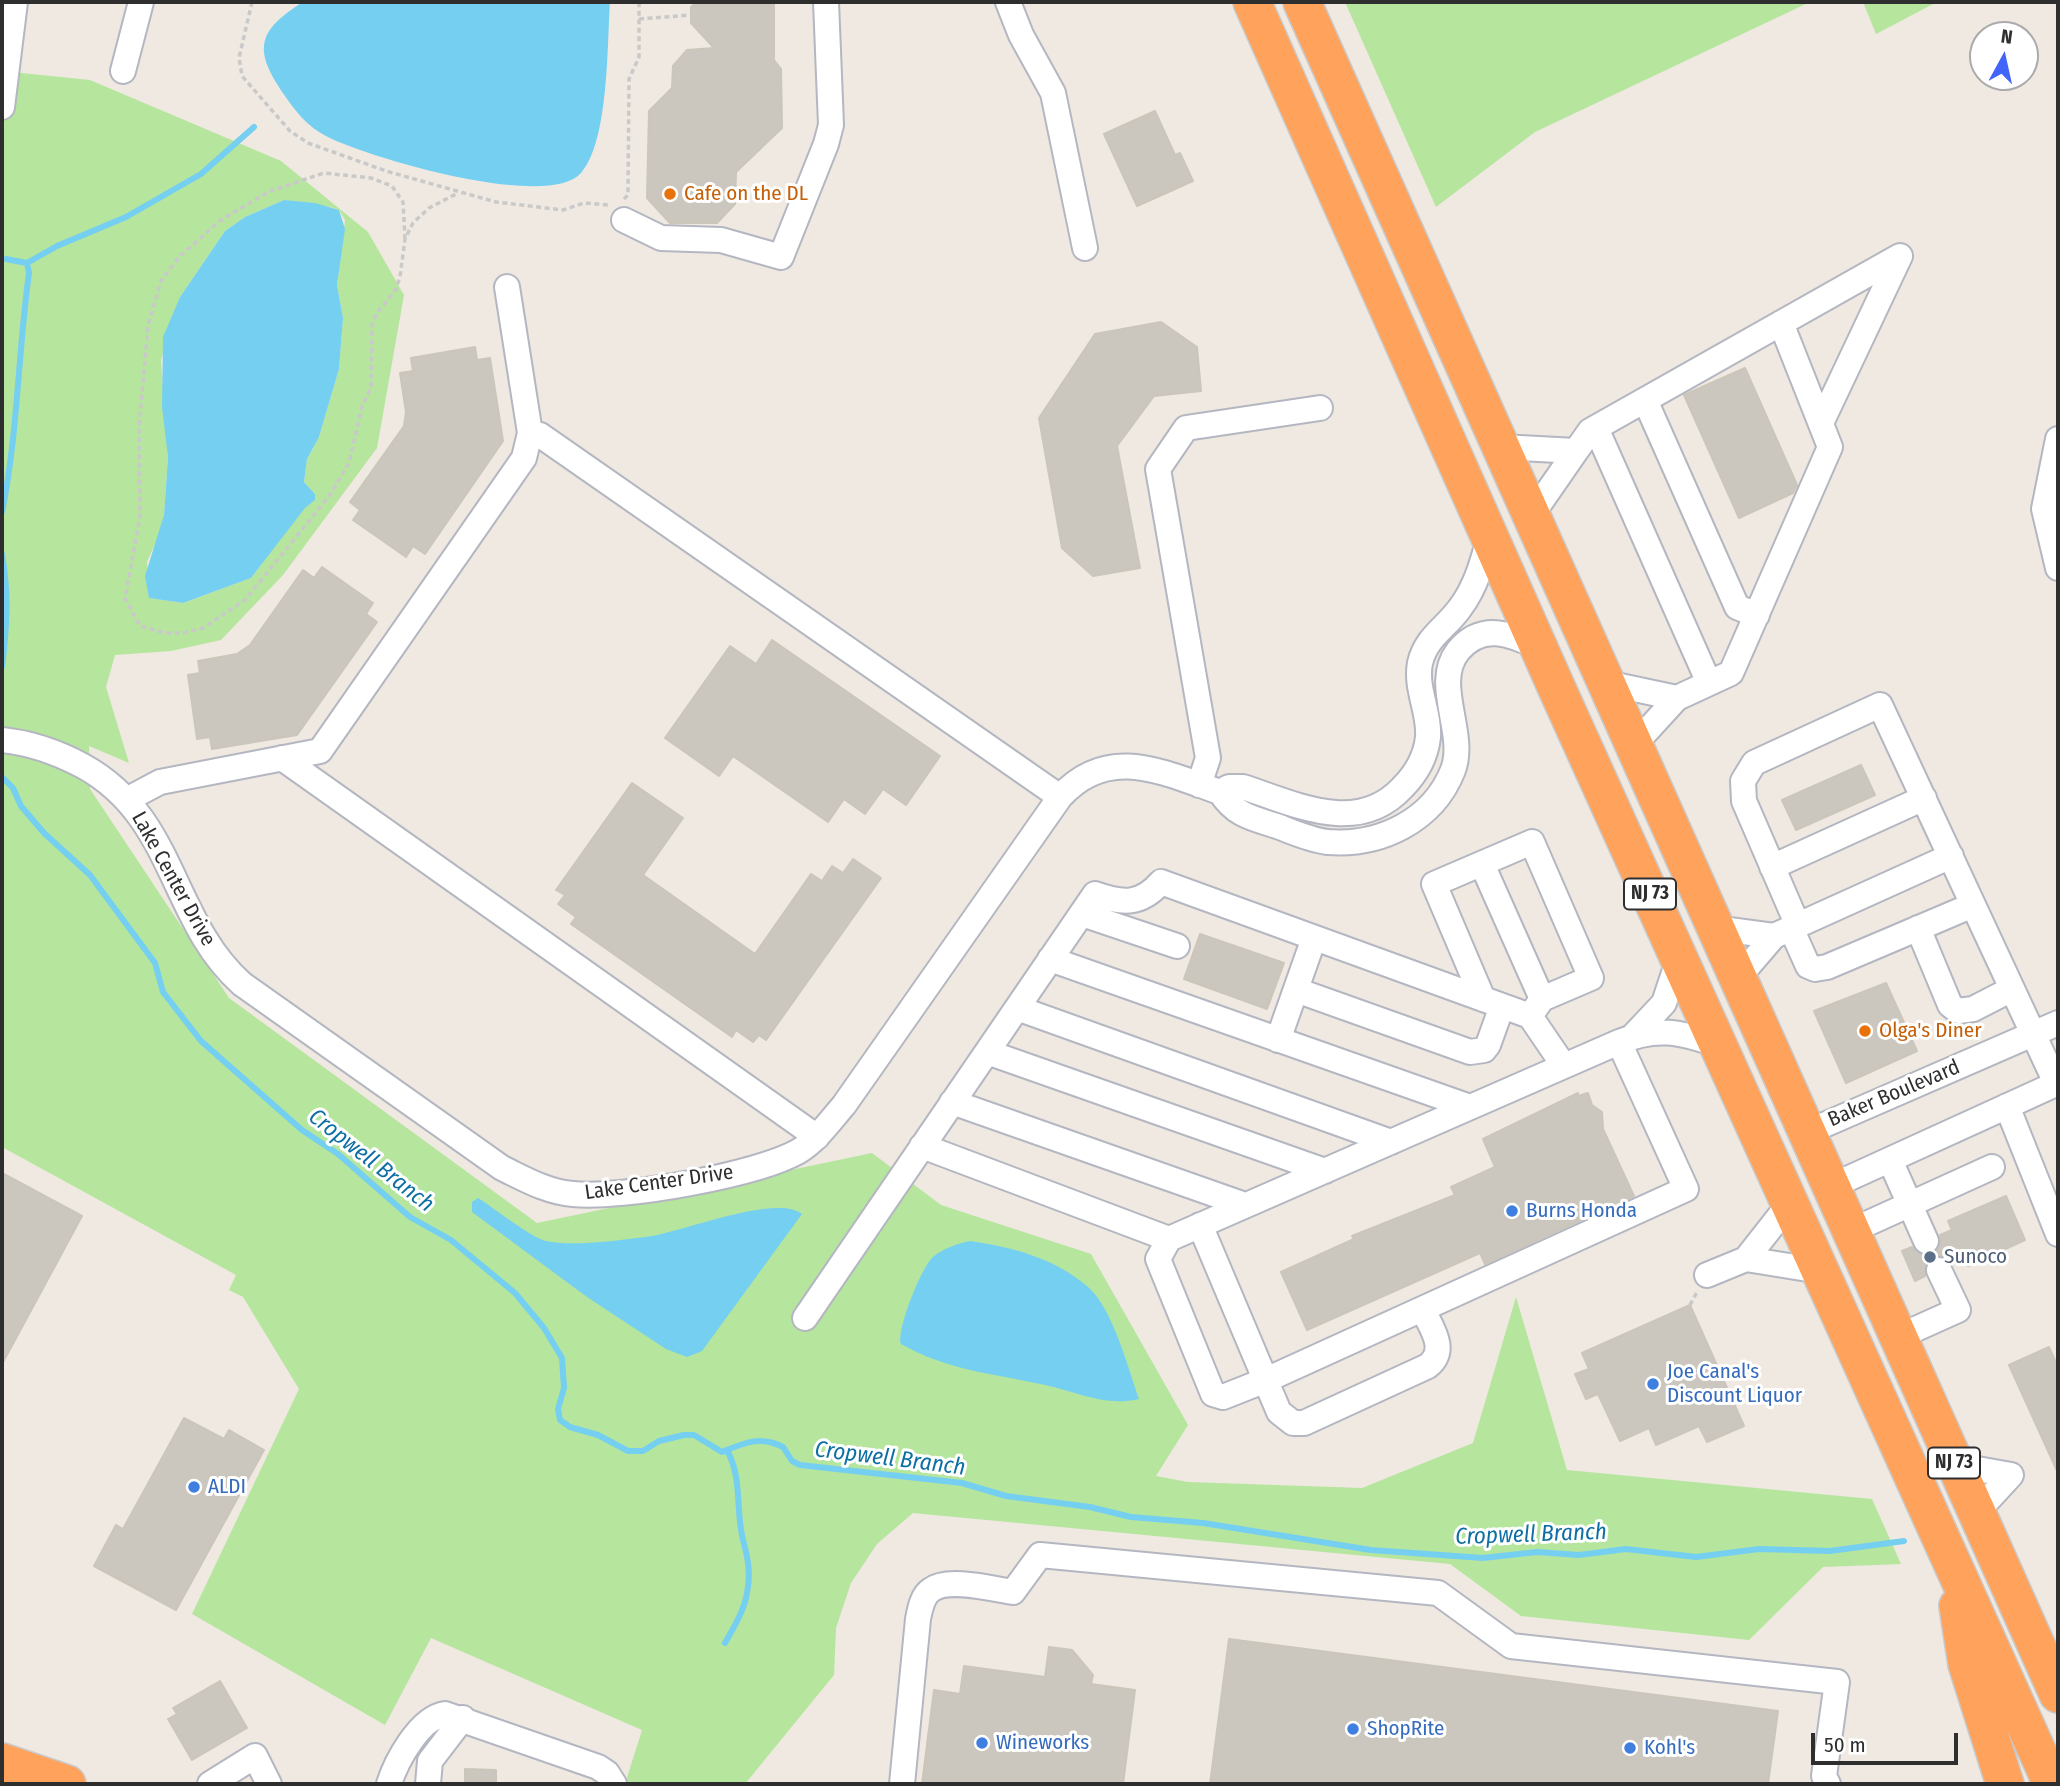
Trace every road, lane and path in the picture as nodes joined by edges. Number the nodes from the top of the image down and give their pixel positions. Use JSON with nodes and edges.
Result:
{"nodes":[{"id":1,"x":15,"y":2,"type":"edge"},
{"id":2,"x":141,"y":2,"type":"edge"},
{"id":3,"x":252,"y":2,"type":"edge"},
{"id":4,"x":639,"y":2,"type":"edge"},
{"id":5,"x":826,"y":2,"type":"edge"},
{"id":6,"x":1009,"y":2,"type":"edge"},
{"id":7,"x":1252,"y":2,"type":"edge"},
{"id":8,"x":1302,"y":2,"type":"edge"},
{"id":9,"x":691,"y":15,"type":"dead end"},
{"id":10,"x":639,"y":19,"type":"junction"},
{"id":11,"x":123,"y":72,"type":"dead end"},
{"id":12,"x":2,"y":107,"type":"edge"},
{"id":13,"x":458,"y":193,"type":"junction"},
{"id":14,"x":620,"y":209,"type":"junction"},
{"id":15,"x":405,"y":239,"type":"junction"},
{"id":16,"x":1085,"y":248,"type":"dead end"},
{"id":17,"x":507,"y":287,"type":"dead end"},
{"id":18,"x":1782,"y":323,"type":"junction"},
{"id":19,"x":1645,"y":400,"type":"junction"},
{"id":20,"x":1320,"y":408,"type":"dead end"},
{"id":21,"x":1821,"y":423,"type":"junction"},
{"id":22,"x":1596,"y":428,"type":"junction"},
{"id":23,"x":530,"y":433,"type":"junction"},
{"id":24,"x":2058,"y":439,"type":"edge"},
{"id":25,"x":1501,"y":447,"type":"junction"},
{"id":26,"x":1576,"y":451,"type":"junction"},
{"id":27,"x":1531,"y":516,"type":"junction"},
{"id":28,"x":1490,"y":535,"type":"junction"},
{"id":29,"x":2058,"y":568,"type":"edge"},
{"id":30,"x":1757,"y":615,"type":"junction"},
{"id":31,"x":1539,"y":647,"type":"junction"},
{"id":32,"x":1606,"y":683,"type":"junction"},
{"id":33,"x":1709,"y":683,"type":"junction"},
{"id":34,"x":1676,"y":698,"type":"junction"},
{"id":35,"x":2,"y":740,"type":"edge"},
{"id":36,"x":1633,"y":746,"type":"junction"},
{"id":37,"x":282,"y":758,"type":"junction"},
{"id":38,"x":1209,"y":788,"type":"junction"},
{"id":39,"x":1059,"y":797,"type":"junction"},
{"id":40,"x":1924,"y":798,"type":"junction"},
{"id":41,"x":128,"y":799,"type":"junction"},
{"id":42,"x":1951,"y":856,"type":"junction"},
{"id":43,"x":1482,"y":863,"type":"junction"},
{"id":44,"x":1772,"y":867,"type":"junction"},
{"id":45,"x":1973,"y":905,"type":"junction"},
{"id":46,"x":1082,"y":914,"type":"junction"},
{"id":47,"x":1714,"y":928,"type":"junction"},
{"id":48,"x":1918,"y":928,"type":"junction"},
{"id":49,"x":1788,"y":930,"type":"junction"},
{"id":50,"x":1314,"y":938,"type":"junction"},
{"id":51,"x":1177,"y":946,"type":"dead end"},
{"id":52,"x":1679,"y":958,"type":"junction"},
{"id":53,"x":1050,"y":960,"type":"junction"},
{"id":54,"x":1737,"y":979,"type":"junction"},
{"id":55,"x":2012,"y":989,"type":"junction"},
{"id":56,"x":1296,"y":990,"type":"junction"},
{"id":57,"x":1696,"y":996,"type":"junction"},
{"id":58,"x":1493,"y":1002,"type":"junction"},
{"id":59,"x":1017,"y":1008,"type":"junction"},
{"id":60,"x":1536,"y":1008,"type":"junction"},
{"id":61,"x":2058,"y":1023,"type":"edge"},
{"id":62,"x":2033,"y":1034,"type":"junction"},
{"id":63,"x":1626,"y":1039,"type":"junction"},
{"id":64,"x":1278,"y":1040,"type":"junction"},
{"id":65,"x":1718,"y":1045,"type":"junction"},
{"id":66,"x":987,"y":1052,"type":"junction"},
{"id":67,"x":1564,"y":1066,"type":"junction"},
{"id":68,"x":2057,"y":1083,"type":"edge"},
{"id":69,"x":952,"y":1102,"type":"junction"},
{"id":70,"x":2007,"y":1106,"type":"junction"},
{"id":71,"x":1470,"y":1107,"type":"junction"},
{"id":72,"x":1808,"y":1132,"type":"junction"},
{"id":73,"x":817,"y":1137,"type":"junction"},
{"id":74,"x":1391,"y":1142,"type":"junction"},
{"id":75,"x":922,"y":1146,"type":"junction"},
{"id":76,"x":1890,"y":1160,"type":"junction"},
{"id":77,"x":1992,"y":1167,"type":"dead end"},
{"id":78,"x":1325,"y":1171,"type":"junction"},
{"id":79,"x":1832,"y":1186,"type":"junction"},
{"id":80,"x":1790,"y":1203,"type":"junction"},
{"id":81,"x":1910,"y":1204,"type":"junction"},
{"id":82,"x":1245,"y":1205,"type":"junction"},
{"id":83,"x":1200,"y":1225,"type":"junction"},
{"id":84,"x":1851,"y":1231,"type":"junction"},
{"id":85,"x":2058,"y":1234,"type":"edge"},
{"id":86,"x":1169,"y":1238,"type":"junction"},
{"id":87,"x":1926,"y":1241,"type":"dead end"},
{"id":88,"x":1746,"y":1259,"type":"junction"},
{"id":89,"x":1939,"y":1270,"type":"dead end"},
{"id":90,"x":1820,"y":1271,"type":"junction"},
{"id":91,"x":1707,"y":1275,"type":"dead end"},
{"id":92,"x":1423,"y":1310,"type":"junction"},
{"id":93,"x":805,"y":1318,"type":"dead end"},
{"id":94,"x":1898,"y":1337,"type":"junction"},
{"id":95,"x":1266,"y":1380,"type":"junction"},
{"id":96,"x":1955,"y":1465,"type":"junction"},
{"id":97,"x":1976,"y":1513,"type":"junction"},
{"id":98,"x":1952,"y":1562,"type":"junction"},
{"id":99,"x":2055,"y":1682,"type":"edge"},
{"id":100,"x":463,"y":1718,"type":"junction"},
{"id":101,"x":2,"y":1762,"type":"edge"},
{"id":102,"x":67,"y":1784,"type":"edge"},
{"id":103,"x":210,"y":1784,"type":"edge"},
{"id":104,"x":269,"y":1784,"type":"edge"},
{"id":105,"x":389,"y":1784,"type":"edge"},
{"id":106,"x":428,"y":1784,"type":"edge"},
{"id":107,"x":614,"y":1784,"type":"edge"},
{"id":108,"x":902,"y":1784,"type":"edge"},
{"id":109,"x":1828,"y":1784,"type":"edge"},
{"id":110,"x":2005,"y":1784,"type":"edge"},
{"id":111,"x":2052,"y":1784,"type":"edge"}],
"edges":[{"from":1,"to":12,"type":"street"},
{"from":2,"to":11,"type":"street"},
{"from":3,"to":13,"type":"path"},
{"from":4,"to":10,"type":"path"},
{"from":5,"to":14,"type":"street"},
{"from":6,"to":16,"type":"street"},
{"from":7,"to":28,"type":"highway","number":"NJ 73"},
{"from":8,"to":25,"type":"highway","number":"NJ 73"},
{"from":9,"to":10,"type":"path"},
{"from":10,"to":14,"type":"path"},
{"from":13,"to":14,"type":"path"},
{"from":13,"to":15,"type":"path"},
{"from":15,"to":15,"type":"path"},
{"from":17,"to":23,"type":"street"},
{"from":18,"to":19,"type":"street"},
{"from":18,"to":21,"type":"street"},
{"from":18,"to":21,"type":"street"},
{"from":19,"to":22,"type":"street"},
{"from":19,"to":30,"type":"street"},
{"from":20,"to":38,"type":"street"},
{"from":21,"to":30,"type":"street"},
{"from":22,"to":26,"type":"street"},
{"from":22,"to":33,"type":"street"},
{"from":23,"to":37,"type":"street"},
{"from":23,"to":39,"type":"street"},
{"from":24,"to":29,"type":"street"},
{"from":25,"to":26,"type":"street"},
{"from":25,"to":27,"type":"highway","number":"NJ 73"},
{"from":26,"to":27,"type":"street"},
{"from":27,"to":32,"type":"highway","number":"NJ 73"},
{"from":28,"to":31,"type":"highway","number":"NJ 73"},
{"from":28,"to":38,"type":"street","name":"Lake Center Drive"},
{"from":30,"to":33,"type":"street"},
{"from":31,"to":38,"type":"street","name":"Lake Center Drive"},
{"from":31,"to":52,"type":"highway","number":"NJ 73"},
{"from":32,"to":34,"type":"street"},
{"from":32,"to":36,"type":"highway","number":"NJ 73"},
{"from":33,"to":34,"type":"street"},
{"from":34,"to":36,"type":"street"},
{"from":35,"to":41,"type":"street","name":"Lake Center Drive"},
{"from":36,"to":47,"type":"highway","number":"NJ 73"},
{"from":37,"to":41,"type":"street"},
{"from":37,"to":73,"type":"street"},
{"from":38,"to":39,"type":"street","name":"Lake Center Drive"},
{"from":39,"to":73,"type":"street","name":"Lake Center Drive"},
{"from":40,"to":42,"type":"street"},
{"from":40,"to":44,"type":"street"},
{"from":40,"to":44,"type":"street"},
{"from":41,"to":73,"type":"street","name":"Lake Center Drive"},
{"from":42,"to":45,"type":"street"},
{"from":42,"to":49,"type":"street"},
{"from":43,"to":58,"type":"street"},
{"from":43,"to":60,"type":"street"},
{"from":43,"to":60,"type":"street"},
{"from":44,"to":49,"type":"street"},
{"from":45,"to":48,"type":"street"},
{"from":45,"to":55,"type":"street"},
{"from":46,"to":50,"type":"street"},
{"from":46,"to":51,"type":"street"},
{"from":46,"to":53,"type":"street"},
{"from":47,"to":49,"type":"street"},
{"from":47,"to":54,"type":"highway","number":"NJ 73"},
{"from":48,"to":49,"type":"street"},
{"from":48,"to":55,"type":"street"},
{"from":49,"to":54,"type":"street"},
{"from":50,"to":56,"type":"street"},
{"from":50,"to":58,"type":"street"},
{"from":52,"to":57,"type":"highway","number":"NJ 73"},
{"from":52,"to":63,"type":"street"},
{"from":53,"to":59,"type":"street"},
{"from":53,"to":64,"type":"street"},
{"from":54,"to":72,"type":"highway","number":"NJ 73"},
{"from":55,"to":62,"type":"street"},
{"from":56,"to":58,"type":"street"},
{"from":56,"to":64,"type":"street"},
{"from":57,"to":65,"type":"highway","number":"NJ 73"},
{"from":57,"to":79,"type":"highway"},
{"from":58,"to":60,"type":"street"},
{"from":59,"to":66,"type":"street"},
{"from":59,"to":74,"type":"street"},
{"from":60,"to":67,"type":"street"},
{"from":61,"to":62,"type":"street","name":"Baker Boulevard"},
{"from":62,"to":68,"type":"street"},
{"from":62,"to":72,"type":"street","name":"Baker Boulevard"},
{"from":63,"to":65,"type":"street"},
{"from":63,"to":67,"type":"street"},
{"from":63,"to":92,"type":"street"},
{"from":64,"to":71,"type":"street"},
{"from":65,"to":80,"type":"highway","number":"NJ 73"},
{"from":66,"to":69,"type":"street"},
{"from":66,"to":78,"type":"street"},
{"from":67,"to":71,"type":"street"},
{"from":68,"to":70,"type":"street"},
{"from":69,"to":75,"type":"street"},
{"from":69,"to":82,"type":"street"},
{"from":70,"to":76,"type":"street"},
{"from":70,"to":85,"type":"street"},
{"from":71,"to":74,"type":"street"},
{"from":72,"to":79,"type":"highway","number":"NJ 73"},
{"from":74,"to":78,"type":"street"},
{"from":75,"to":86,"type":"street"},
{"from":75,"to":93,"type":"street"},
{"from":76,"to":79,"type":"street"},
{"from":76,"to":81,"type":"street"},
{"from":77,"to":81,"type":"street"},
{"from":78,"to":82,"type":"street"},
{"from":79,"to":84,"type":"highway","number":"NJ 73"},
{"from":80,"to":88,"type":"street"},
{"from":80,"to":90,"type":"highway","number":"NJ 73"},
{"from":81,"to":84,"type":"street"},
{"from":81,"to":87,"type":"street"},
{"from":82,"to":83,"type":"street"},
{"from":83,"to":86,"type":"street"},
{"from":83,"to":95,"type":"street"},
{"from":84,"to":94,"type":"highway","number":"NJ 73"},
{"from":86,"to":95,"type":"street"},
{"from":88,"to":90,"type":"street"},
{"from":88,"to":91,"type":"street"},
{"from":89,"to":94,"type":"street"},
{"from":90,"to":98,"type":"highway","number":"NJ 73"},
{"from":92,"to":95,"type":"street"},
{"from":92,"to":95,"type":"street"},
{"from":94,"to":96,"type":"highway","number":"NJ 73"},
{"from":96,"to":97,"type":"highway","number":"NJ 73"},
{"from":96,"to":97,"type":"street"},
{"from":97,"to":99,"type":"highway","number":"NJ 73"},
{"from":98,"to":110,"type":"highway"},
{"from":98,"to":111,"type":"highway","number":"NJ 73"},
{"from":100,"to":105,"type":"street"},
{"from":100,"to":106,"type":"street"},
{"from":100,"to":107,"type":"street"},
{"from":101,"to":102,"type":"highway"},
{"from":103,"to":104,"type":"street"},
{"from":108,"to":109,"type":"street"}]}
